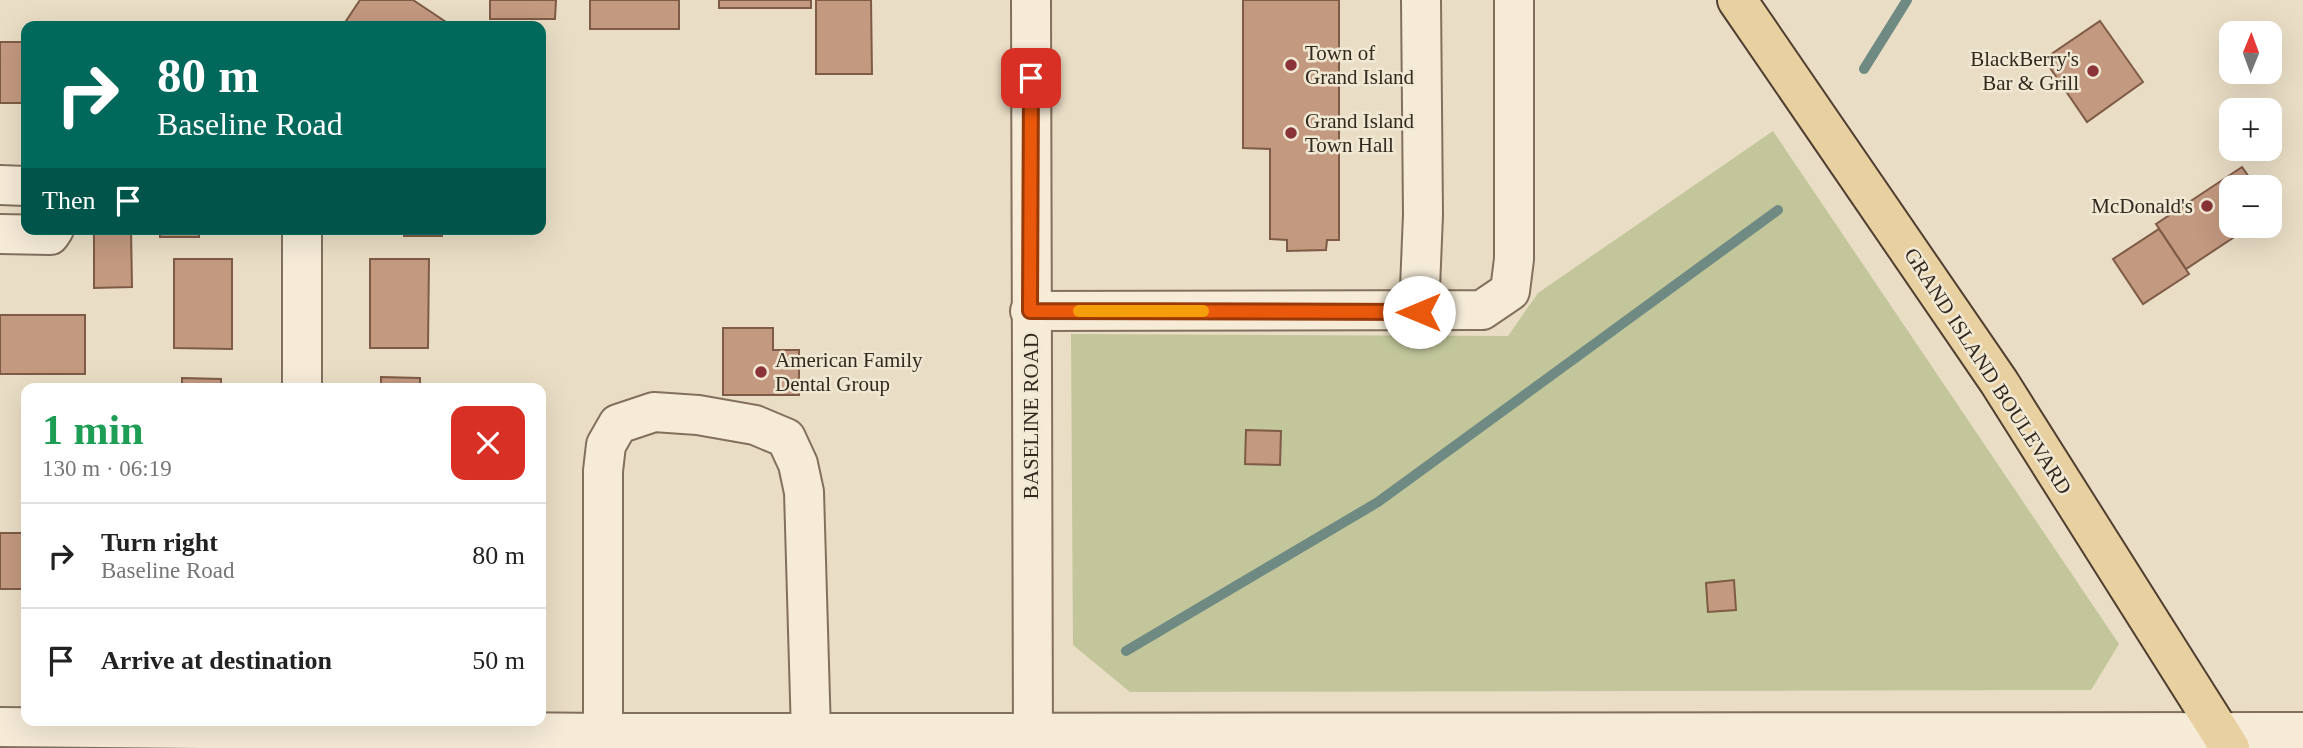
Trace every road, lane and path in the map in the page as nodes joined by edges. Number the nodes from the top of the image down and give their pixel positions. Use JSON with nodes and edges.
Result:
{"nodes":[{"id":1,"x":1031,"y":0,"type":"edge"},
{"id":2,"x":1421,"y":0,"type":"edge"},
{"id":3,"x":1514,"y":0,"type":"edge"},
{"id":4,"x":1737,"y":0,"type":"edge"},
{"id":5,"x":0,"y":185,"type":"edge"},
{"id":6,"x":21,"y":186,"type":"edge"},
{"id":7,"x":0,"y":234,"type":"edge"},
{"id":8,"x":21,"y":234,"type":"edge"},
{"id":9,"x":302,"y":235,"type":"edge"},
{"id":10,"x":1030,"y":311,"type":"junction"},
{"id":11,"x":1419,"y":312,"type":"junction"},
{"id":12,"x":302,"y":383,"type":"edge"},
{"id":13,"x":152,"y":726,"type":"edge"},
{"id":14,"x":340,"y":726,"type":"edge"},
{"id":15,"x":0,"y":727,"type":"edge"},
{"id":16,"x":2303,"y":732,"type":"edge"},
{"id":17,"x":603,"y":733,"type":"junction"},
{"id":18,"x":811,"y":733,"type":"junction"},
{"id":19,"x":1032,"y":740,"type":"edge"},
{"id":20,"x":2224,"y":740,"type":"edge"}],
"edges":[{"from":1,"to":10,"type":"street","name":"BASELINE ROAD"},
{"from":2,"to":11,"type":"street"},
{"from":3,"to":11,"type":"street"},
{"from":4,"to":20,"type":"main road","name":"GRAND ISLAND BOULEVARD"},
{"from":5,"to":6,"type":"street"},
{"from":7,"to":8,"type":"street"},
{"from":9,"to":12,"type":"street"},
{"from":10,"to":11,"type":"street"},
{"from":10,"to":19,"type":"street","name":"BASELINE ROAD"},
{"from":13,"to":15,"type":"street"},
{"from":14,"to":17,"type":"street"},
{"from":16,"to":20,"type":"street"},
{"from":17,"to":18,"type":"street"},
{"from":17,"to":18,"type":"street"},
{"from":18,"to":19,"type":"street"},
{"from":19,"to":20,"type":"street"}]}
